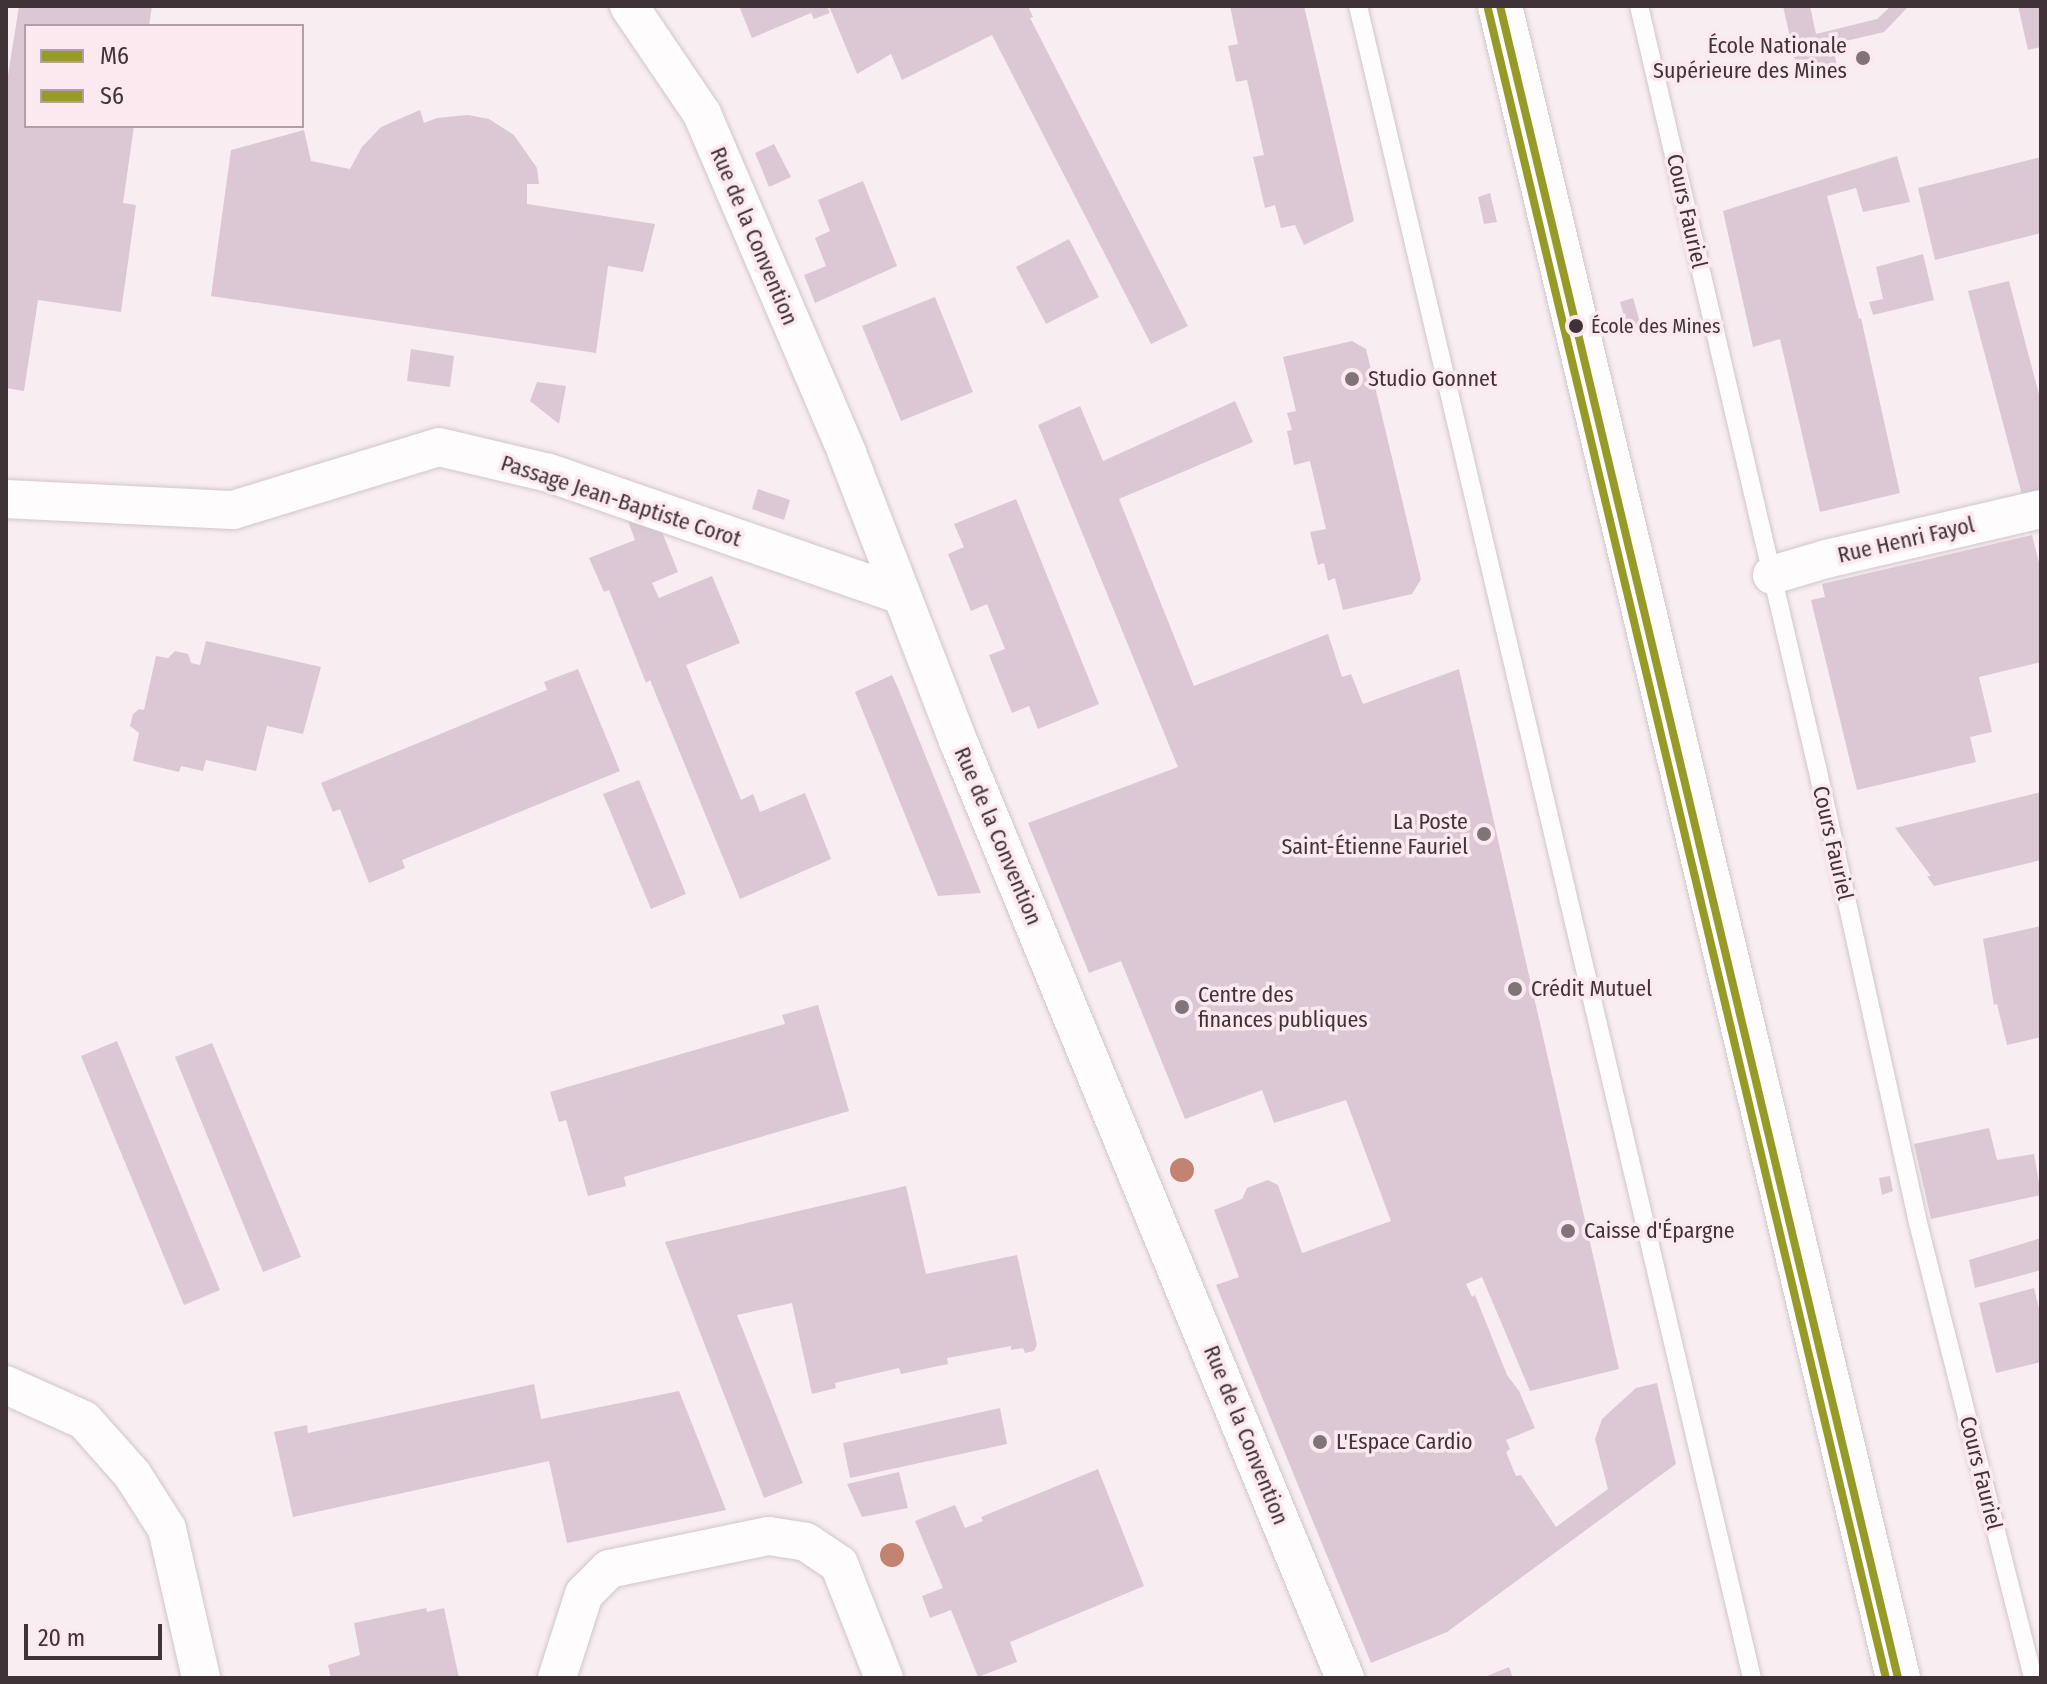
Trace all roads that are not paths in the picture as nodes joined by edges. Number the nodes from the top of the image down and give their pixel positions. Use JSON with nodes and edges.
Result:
{"nodes":[{"id":1,"x":629,"y":6,"type":"edge"},
{"id":2,"x":1358,"y":6,"type":"edge"},
{"id":3,"x":1500,"y":6,"type":"edge"},
{"id":4,"x":1639,"y":6,"type":"edge"},
{"id":5,"x":6,"y":499,"type":"edge"},
{"id":6,"x":2041,"y":509,"type":"edge"},
{"id":7,"x":1772,"y":575,"type":"junction"},
{"id":8,"x":902,"y":595,"type":"junction"},
{"id":9,"x":6,"y":1385,"type":"edge"},
{"id":10,"x":201,"y":1678,"type":"edge"},
{"id":11,"x":557,"y":1678,"type":"edge"},
{"id":12,"x":884,"y":1678,"type":"edge"},
{"id":13,"x":1345,"y":1678,"type":"edge"},
{"id":14,"x":1752,"y":1678,"type":"edge"},
{"id":15,"x":1898,"y":1678,"type":"edge"},
{"id":16,"x":2033,"y":1678,"type":"edge"}],
"edges":[{"from":1,"to":8,"type":"street","name":"Rue de la Convention"},
{"from":2,"to":14,"type":"lane"},
{"from":3,"to":15,"type":"main road"},
{"from":4,"to":7,"type":"lane","name":"Cours Fauriel"},
{"from":5,"to":8,"type":"street","name":"Passage Jean-Baptiste Corot"},
{"from":6,"to":7,"type":"street","name":"Rue Henri Fayol"},
{"from":7,"to":16,"type":"lane","name":"Cours Fauriel"},
{"from":8,"to":13,"type":"street","name":"Rue de la Convention"},
{"from":9,"to":10,"type":"street"},
{"from":11,"to":12,"type":"street"}]}
